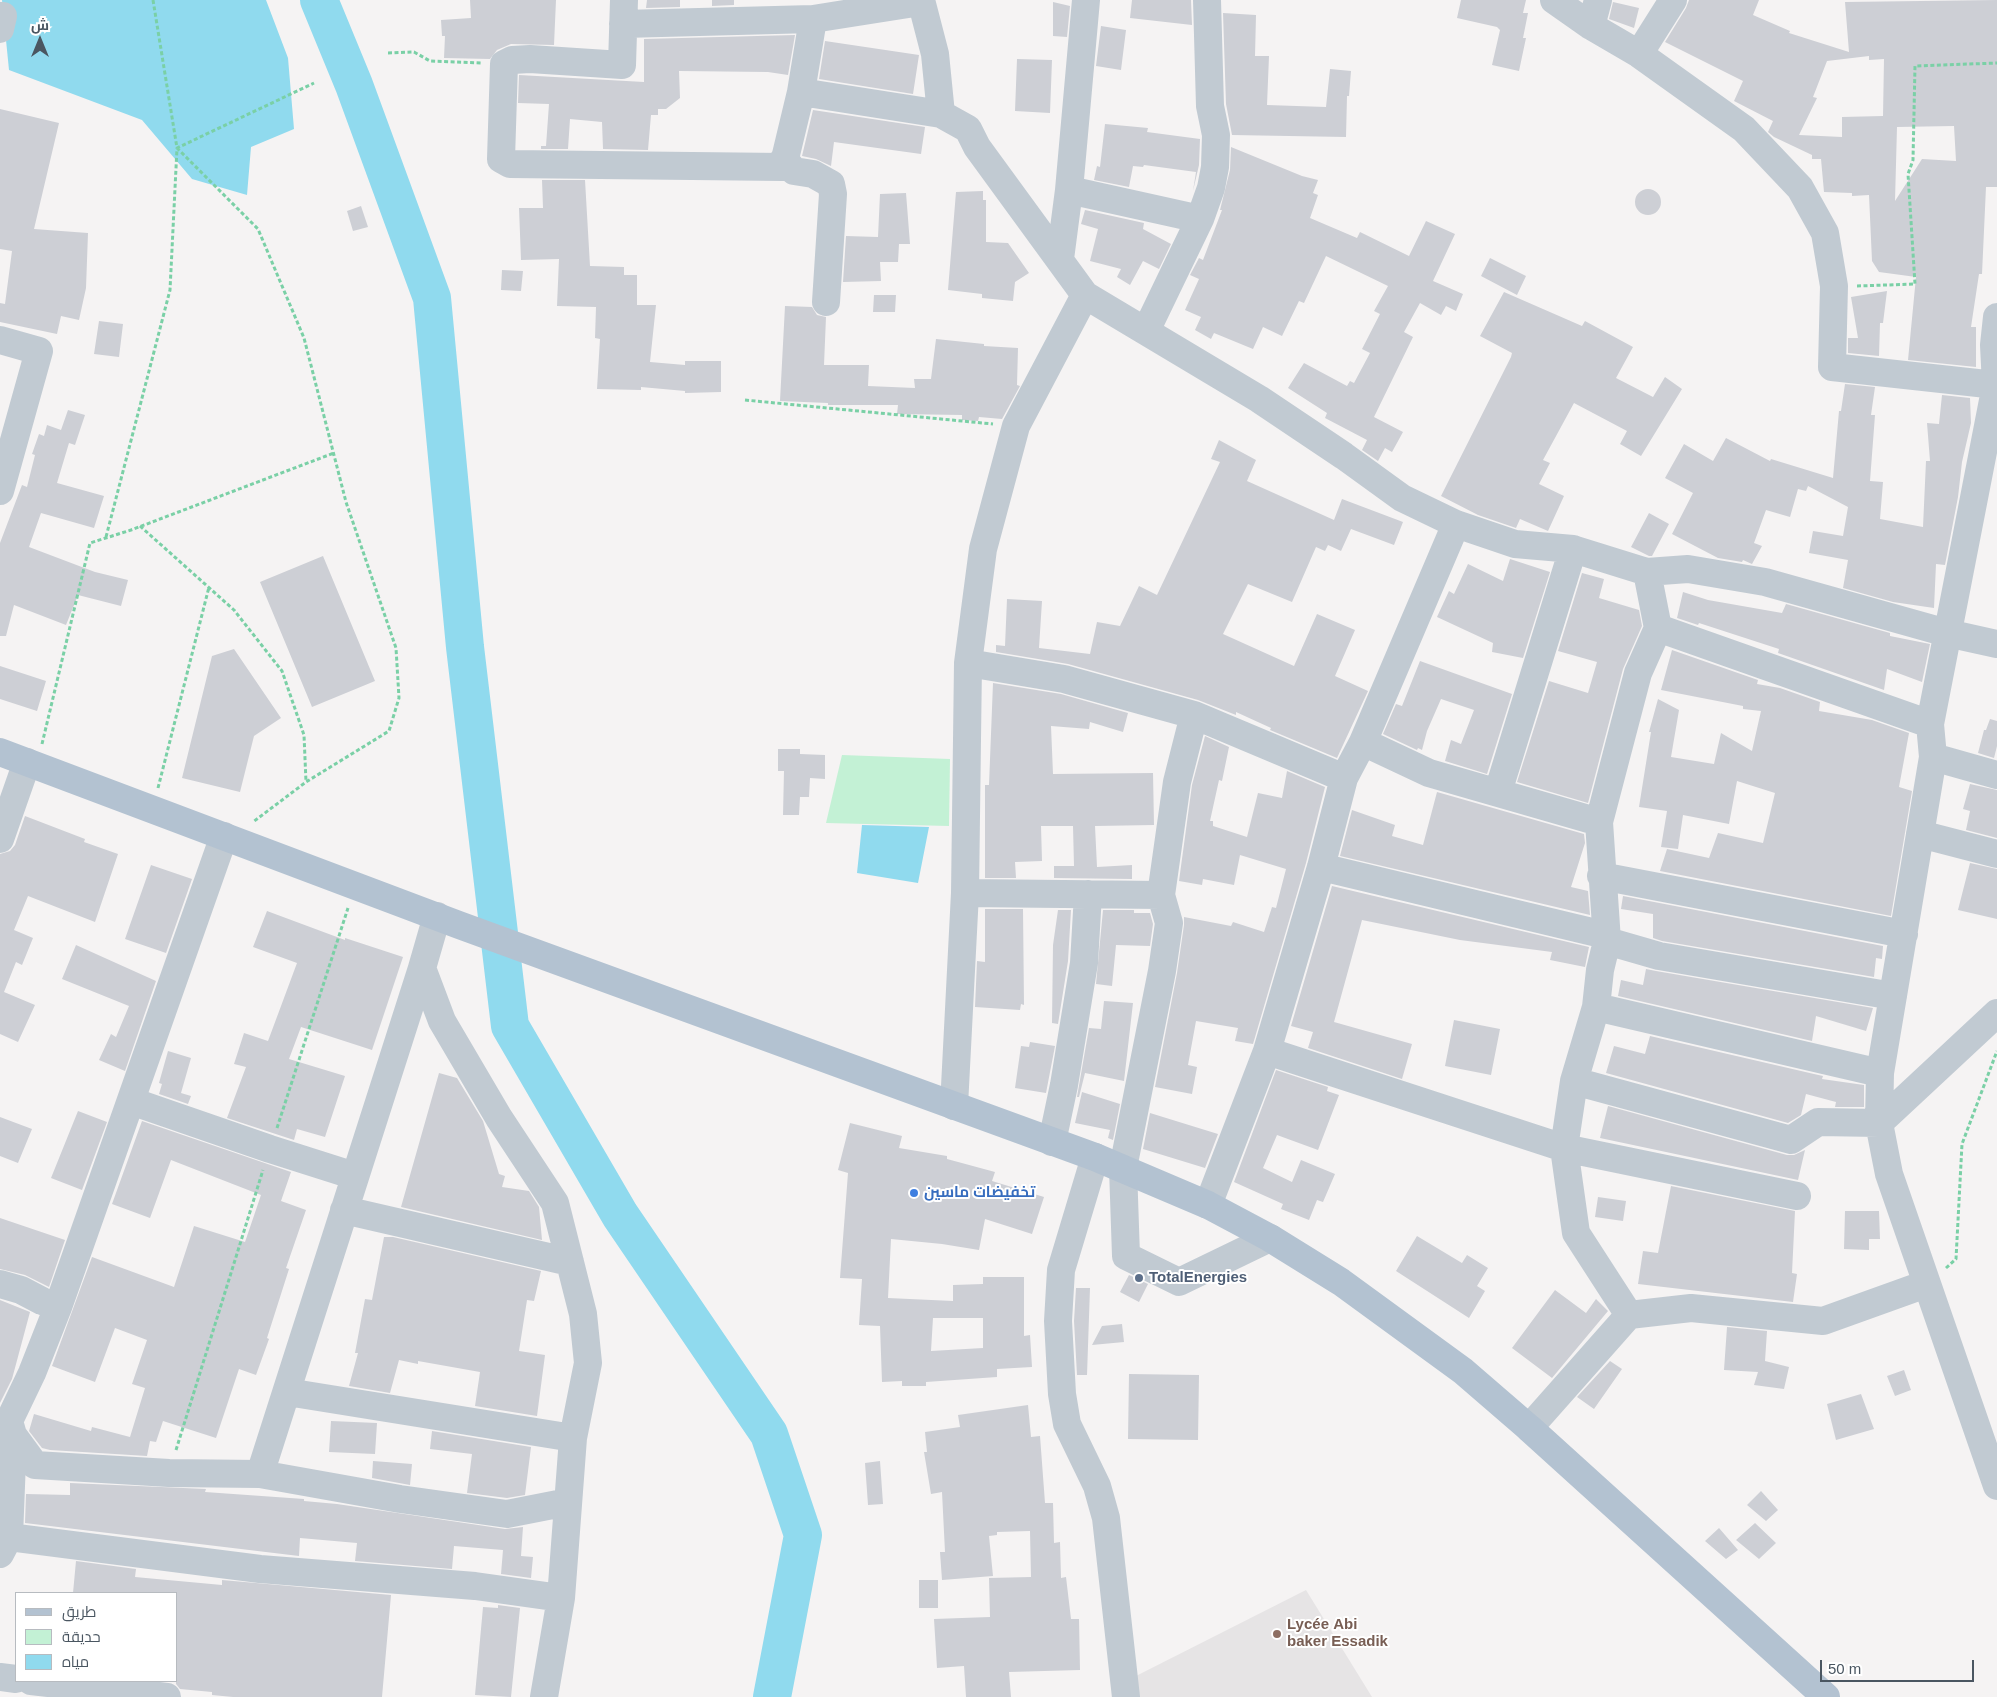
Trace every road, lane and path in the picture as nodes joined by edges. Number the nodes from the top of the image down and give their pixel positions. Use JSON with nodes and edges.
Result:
{"nodes":[{"id":1,"x":153,"y":0,"type":"edge"},
{"id":2,"x":1086,"y":0,"type":"edge"},
{"id":3,"x":1207,"y":0,"type":"edge"},
{"id":4,"x":1554,"y":0,"type":"edge"},
{"id":5,"x":1598,"y":0,"type":"edge"},
{"id":6,"x":1673,"y":0,"type":"edge"},
{"id":7,"x":921,"y":1,"type":"edge"},
{"id":8,"x":624,"y":12,"type":"edge"},
{"id":9,"x":0,"y":16,"type":"edge"},
{"id":10,"x":813,"y":19,"type":"junction"},
{"id":11,"x":1591,"y":26,"type":"junction"},
{"id":12,"x":0,"y":28,"type":"edge"},
{"id":13,"x":388,"y":53,"type":"dead end"},
{"id":14,"x":1639,"y":54,"type":"junction"},
{"id":15,"x":1997,"y":63,"type":"edge"},
{"id":16,"x":504,"y":64,"type":"junction"},
{"id":17,"x":314,"y":82,"type":"dead end"},
{"id":18,"x":801,"y":92,"type":"junction"},
{"id":19,"x":941,"y":114,"type":"junction"},
{"id":20,"x":177,"y":148,"type":"junction"},
{"id":21,"x":784,"y":159,"type":"junction"},
{"id":22,"x":1069,"y":190,"type":"junction"},
{"id":23,"x":1200,"y":219,"type":"junction"},
{"id":24,"x":1060,"y":259,"type":"junction"},
{"id":25,"x":1834,"y":286,"type":"junction"},
{"id":26,"x":1084,"y":295,"type":"junction"},
{"id":27,"x":826,"y":302,"type":"dead end"},
{"id":28,"x":1997,"y":317,"type":"edge"},
{"id":29,"x":1146,"y":331,"type":"junction"},
{"id":30,"x":0,"y":340,"type":"edge"},
{"id":31,"x":1996,"y":384,"type":"edge"},
{"id":32,"x":745,"y":400,"type":"dead end"},
{"id":33,"x":1016,"y":426,"type":"junction"},
{"id":34,"x":6,"y":450,"type":"edge"},
{"id":35,"x":334,"y":453,"type":"junction"},
{"id":36,"x":0,"y":491,"type":"edge"},
{"id":37,"x":1985,"y":512,"type":"edge"},
{"id":38,"x":1456,"y":524,"type":"junction"},
{"id":39,"x":140,"y":526,"type":"junction"},
{"id":40,"x":106,"y":538,"type":"junction"},
{"id":41,"x":1573,"y":549,"type":"junction"},
{"id":42,"x":1647,"y":572,"type":"junction"},
{"id":43,"x":208,"y":587,"type":"junction"},
{"id":44,"x":1658,"y":628,"type":"junction"},
{"id":45,"x":1947,"y":633,"type":"junction"},
{"id":46,"x":1997,"y":644,"type":"edge"},
{"id":47,"x":968,"y":663,"type":"junction"},
{"id":48,"x":1194,"y":715,"type":"junction"},
{"id":49,"x":1930,"y":724,"type":"junction"},
{"id":50,"x":1363,"y":742,"type":"junction"},
{"id":51,"x":0,"y":752,"type":"edge"},
{"id":52,"x":1934,"y":757,"type":"junction"},
{"id":53,"x":32,"y":764,"type":"junction"},
{"id":54,"x":1997,"y":775,"type":"edge"},
{"id":55,"x":1344,"y":778,"type":"junction"},
{"id":56,"x":306,"y":782,"type":"junction"},
{"id":57,"x":1498,"y":792,"type":"junction"},
{"id":58,"x":152,"y":809,"type":"junction"},
{"id":59,"x":1599,"y":822,"type":"junction"},
{"id":60,"x":1920,"y":834,"type":"junction"},
{"id":61,"x":224,"y":836,"type":"junction"},
{"id":62,"x":0,"y":839,"type":"edge"},
{"id":63,"x":1997,"y":854,"type":"edge"},
{"id":64,"x":1321,"y":867,"type":"junction"},
{"id":65,"x":1601,"y":876,"type":"junction"},
{"id":66,"x":355,"y":886,"type":"junction"},
{"id":67,"x":964,"y":893,"type":"junction"},
{"id":68,"x":1088,"y":894,"type":"junction"},
{"id":69,"x":1161,"y":894,"type":"junction"},
{"id":70,"x":448,"y":921,"type":"junction"},
{"id":71,"x":1904,"y":934,"type":"junction"},
{"id":72,"x":1606,"y":938,"type":"junction"},
{"id":73,"x":422,"y":968,"type":"junction"},
{"id":74,"x":1893,"y":996,"type":"junction"},
{"id":75,"x":1596,"y":1007,"type":"junction"},
{"id":76,"x":1997,"y":1012,"type":"edge"},
{"id":77,"x":1997,"y":1050,"type":"edge"},
{"id":78,"x":1267,"y":1051,"type":"junction"},
{"id":79,"x":1880,"y":1073,"type":"junction"},
{"id":80,"x":1574,"y":1081,"type":"junction"},
{"id":81,"x":131,"y":1102,"type":"junction"},
{"id":82,"x":954,"y":1106,"type":"junction"},
{"id":83,"x":1879,"y":1123,"type":"junction"},
{"id":84,"x":1052,"y":1142,"type":"junction"},
{"id":85,"x":1564,"y":1148,"type":"junction"},
{"id":86,"x":270,"y":1149,"type":"junction"},
{"id":87,"x":1095,"y":1157,"type":"junction"},
{"id":88,"x":1123,"y":1168,"type":"junction"},
{"id":89,"x":355,"y":1176,"type":"junction"},
{"id":90,"x":1798,"y":1196,"type":"dead end"},
{"id":91,"x":1208,"y":1205,"type":"junction"},
{"id":92,"x":344,"y":1210,"type":"junction"},
{"id":93,"x":1270,"y":1238,"type":"junction"},
{"id":94,"x":570,"y":1262,"type":"junction"},
{"id":95,"x":0,"y":1284,"type":"edge"},
{"id":96,"x":1926,"y":1284,"type":"junction"},
{"id":97,"x":58,"y":1307,"type":"junction"},
{"id":98,"x":1629,"y":1315,"type":"junction"},
{"id":99,"x":287,"y":1392,"type":"junction"},
{"id":100,"x":9,"y":1418,"type":"edge"},
{"id":101,"x":1529,"y":1428,"type":"junction"},
{"id":102,"x":573,"y":1438,"type":"junction"},
{"id":103,"x":169,"y":1473,"type":"junction"},
{"id":104,"x":260,"y":1474,"type":"junction"},
{"id":105,"x":1997,"y":1486,"type":"edge"},
{"id":106,"x":568,"y":1502,"type":"junction"},
{"id":107,"x":4,"y":1546,"type":"edge"},
{"id":108,"x":561,"y":1598,"type":"junction"},
{"id":109,"x":0,"y":1677,"type":"edge"},
{"id":110,"x":15,"y":1679,"type":"edge"},
{"id":111,"x":39,"y":1682,"type":"edge"},
{"id":112,"x":167,"y":1697,"type":"edge"},
{"id":113,"x":544,"y":1697,"type":"edge"},
{"id":114,"x":1126,"y":1697,"type":"edge"},
{"id":115,"x":1826,"y":1697,"type":"edge"}],
"edges":[{"from":1,"to":20,"type":"path"},
{"from":2,"to":22,"type":"street"},
{"from":3,"to":23,"type":"street"},
{"from":4,"to":11,"type":"street"},
{"from":5,"to":11,"type":"street"},
{"from":6,"to":14,"type":"street"},
{"from":7,"to":10,"type":"street"},
{"from":7,"to":19,"type":"street"},
{"from":8,"to":10,"type":"street"},
{"from":8,"to":16,"type":"street"},
{"from":9,"to":12,"type":"street"},
{"from":10,"to":18,"type":"street"},
{"from":11,"to":14,"type":"street"},
{"from":13,"to":16,"type":"path"},
{"from":14,"to":25,"type":"street"},
{"from":15,"to":25,"type":"path"},
{"from":16,"to":21,"type":"street"},
{"from":17,"to":20,"type":"path"},
{"from":18,"to":19,"type":"street"},
{"from":18,"to":21,"type":"street"},
{"from":19,"to":24,"type":"street"},
{"from":20,"to":35,"type":"path"},
{"from":20,"to":40,"type":"path"},
{"from":21,"to":27,"type":"street"},
{"from":22,"to":23,"type":"street"},
{"from":22,"to":24,"type":"street"},
{"from":23,"to":29,"type":"street"},
{"from":24,"to":26,"type":"street"},
{"from":25,"to":31,"type":"street"},
{"from":26,"to":29,"type":"street"},
{"from":26,"to":33,"type":"street"},
{"from":28,"to":31,"type":"street"},
{"from":29,"to":38,"type":"street"},
{"from":30,"to":34,"type":"street"},
{"from":31,"to":37,"type":"street"},
{"from":32,"to":33,"type":"path"},
{"from":33,"to":47,"type":"street"},
{"from":34,"to":36,"type":"street"},
{"from":35,"to":39,"type":"path"},
{"from":35,"to":56,"type":"path"},
{"from":37,"to":45,"type":"street"},
{"from":38,"to":41,"type":"street"},
{"from":38,"to":50,"type":"street"},
{"from":39,"to":40,"type":"path"},
{"from":39,"to":43,"type":"path"},
{"from":40,"to":53,"type":"path"},
{"from":41,"to":42,"type":"street"},
{"from":41,"to":57,"type":"street"},
{"from":42,"to":44,"type":"street"},
{"from":42,"to":45,"type":"street"},
{"from":43,"to":56,"type":"path"},
{"from":43,"to":58,"type":"path"},
{"from":44,"to":49,"type":"street"},
{"from":44,"to":59,"type":"street"},
{"from":45,"to":46,"type":"street"},
{"from":45,"to":49,"type":"street"},
{"from":47,"to":48,"type":"street"},
{"from":47,"to":67,"type":"street"},
{"from":48,"to":55,"type":"street"},
{"from":48,"to":69,"type":"street"},
{"from":49,"to":52,"type":"street"},
{"from":50,"to":55,"type":"street"},
{"from":50,"to":57,"type":"street"},
{"from":51,"to":53,"type":"main road"},
{"from":52,"to":54,"type":"street"},
{"from":52,"to":60,"type":"street"},
{"from":53,"to":58,"type":"main road"},
{"from":53,"to":62,"type":"street"},
{"from":55,"to":64,"type":"street"},
{"from":56,"to":61,"type":"path"},
{"from":57,"to":59,"type":"street"},
{"from":58,"to":61,"type":"main road"},
{"from":59,"to":65,"type":"street"},
{"from":60,"to":63,"type":"street"},
{"from":60,"to":71,"type":"street"},
{"from":61,"to":66,"type":"main road"},
{"from":61,"to":81,"type":"street"},
{"from":64,"to":72,"type":"street"},
{"from":64,"to":78,"type":"street"},
{"from":65,"to":71,"type":"street"},
{"from":65,"to":72,"type":"street"},
{"from":66,"to":70,"type":"main road"},
{"from":66,"to":86,"type":"path"},
{"from":67,"to":68,"type":"street"},
{"from":67,"to":82,"type":"street"},
{"from":68,"to":69,"type":"street"},
{"from":68,"to":84,"type":"street"},
{"from":69,"to":88,"type":"street"},
{"from":70,"to":73,"type":"street"},
{"from":70,"to":82,"type":"main road"},
{"from":71,"to":74,"type":"street"},
{"from":72,"to":74,"type":"street"},
{"from":72,"to":75,"type":"street"},
{"from":73,"to":89,"type":"street"},
{"from":73,"to":94,"type":"street"},
{"from":74,"to":79,"type":"street"},
{"from":75,"to":79,"type":"street"},
{"from":75,"to":80,"type":"street"},
{"from":76,"to":83,"type":"street"},
{"from":77,"to":96,"type":"path"},
{"from":78,"to":85,"type":"street"},
{"from":78,"to":91,"type":"street"},
{"from":79,"to":83,"type":"street"},
{"from":80,"to":83,"type":"street"},
{"from":80,"to":85,"type":"street"},
{"from":81,"to":86,"type":"street"},
{"from":81,"to":97,"type":"street"},
{"from":82,"to":84,"type":"main road"},
{"from":83,"to":96,"type":"street"},
{"from":84,"to":87,"type":"main road"},
{"from":85,"to":90,"type":"street"},
{"from":85,"to":98,"type":"street"},
{"from":86,"to":89,"type":"street"},
{"from":86,"to":103,"type":"path"},
{"from":87,"to":88,"type":"main road"},
{"from":87,"to":114,"type":"street"},
{"from":88,"to":91,"type":"main road"},
{"from":88,"to":93,"type":"street"},
{"from":89,"to":92,"type":"street"},
{"from":91,"to":93,"type":"main road"},
{"from":92,"to":94,"type":"street"},
{"from":92,"to":99,"type":"street"},
{"from":93,"to":101,"type":"main road"},
{"from":94,"to":102,"type":"street"},
{"from":95,"to":97,"type":"street"},
{"from":96,"to":98,"type":"street"},
{"from":96,"to":105,"type":"street"},
{"from":97,"to":100,"type":"street"},
{"from":98,"to":101,"type":"street"},
{"from":99,"to":102,"type":"street"},
{"from":99,"to":104,"type":"street"},
{"from":100,"to":103,"type":"street"},
{"from":100,"to":107,"type":"street"},
{"from":101,"to":115,"type":"main road"},
{"from":102,"to":106,"type":"street"},
{"from":103,"to":104,"type":"street"},
{"from":104,"to":106,"type":"street"},
{"from":106,"to":108,"type":"street"},
{"from":107,"to":108,"type":"street"},
{"from":108,"to":113,"type":"street"},
{"from":109,"to":110,"type":"street"},
{"from":111,"to":112,"type":"street"}]}
